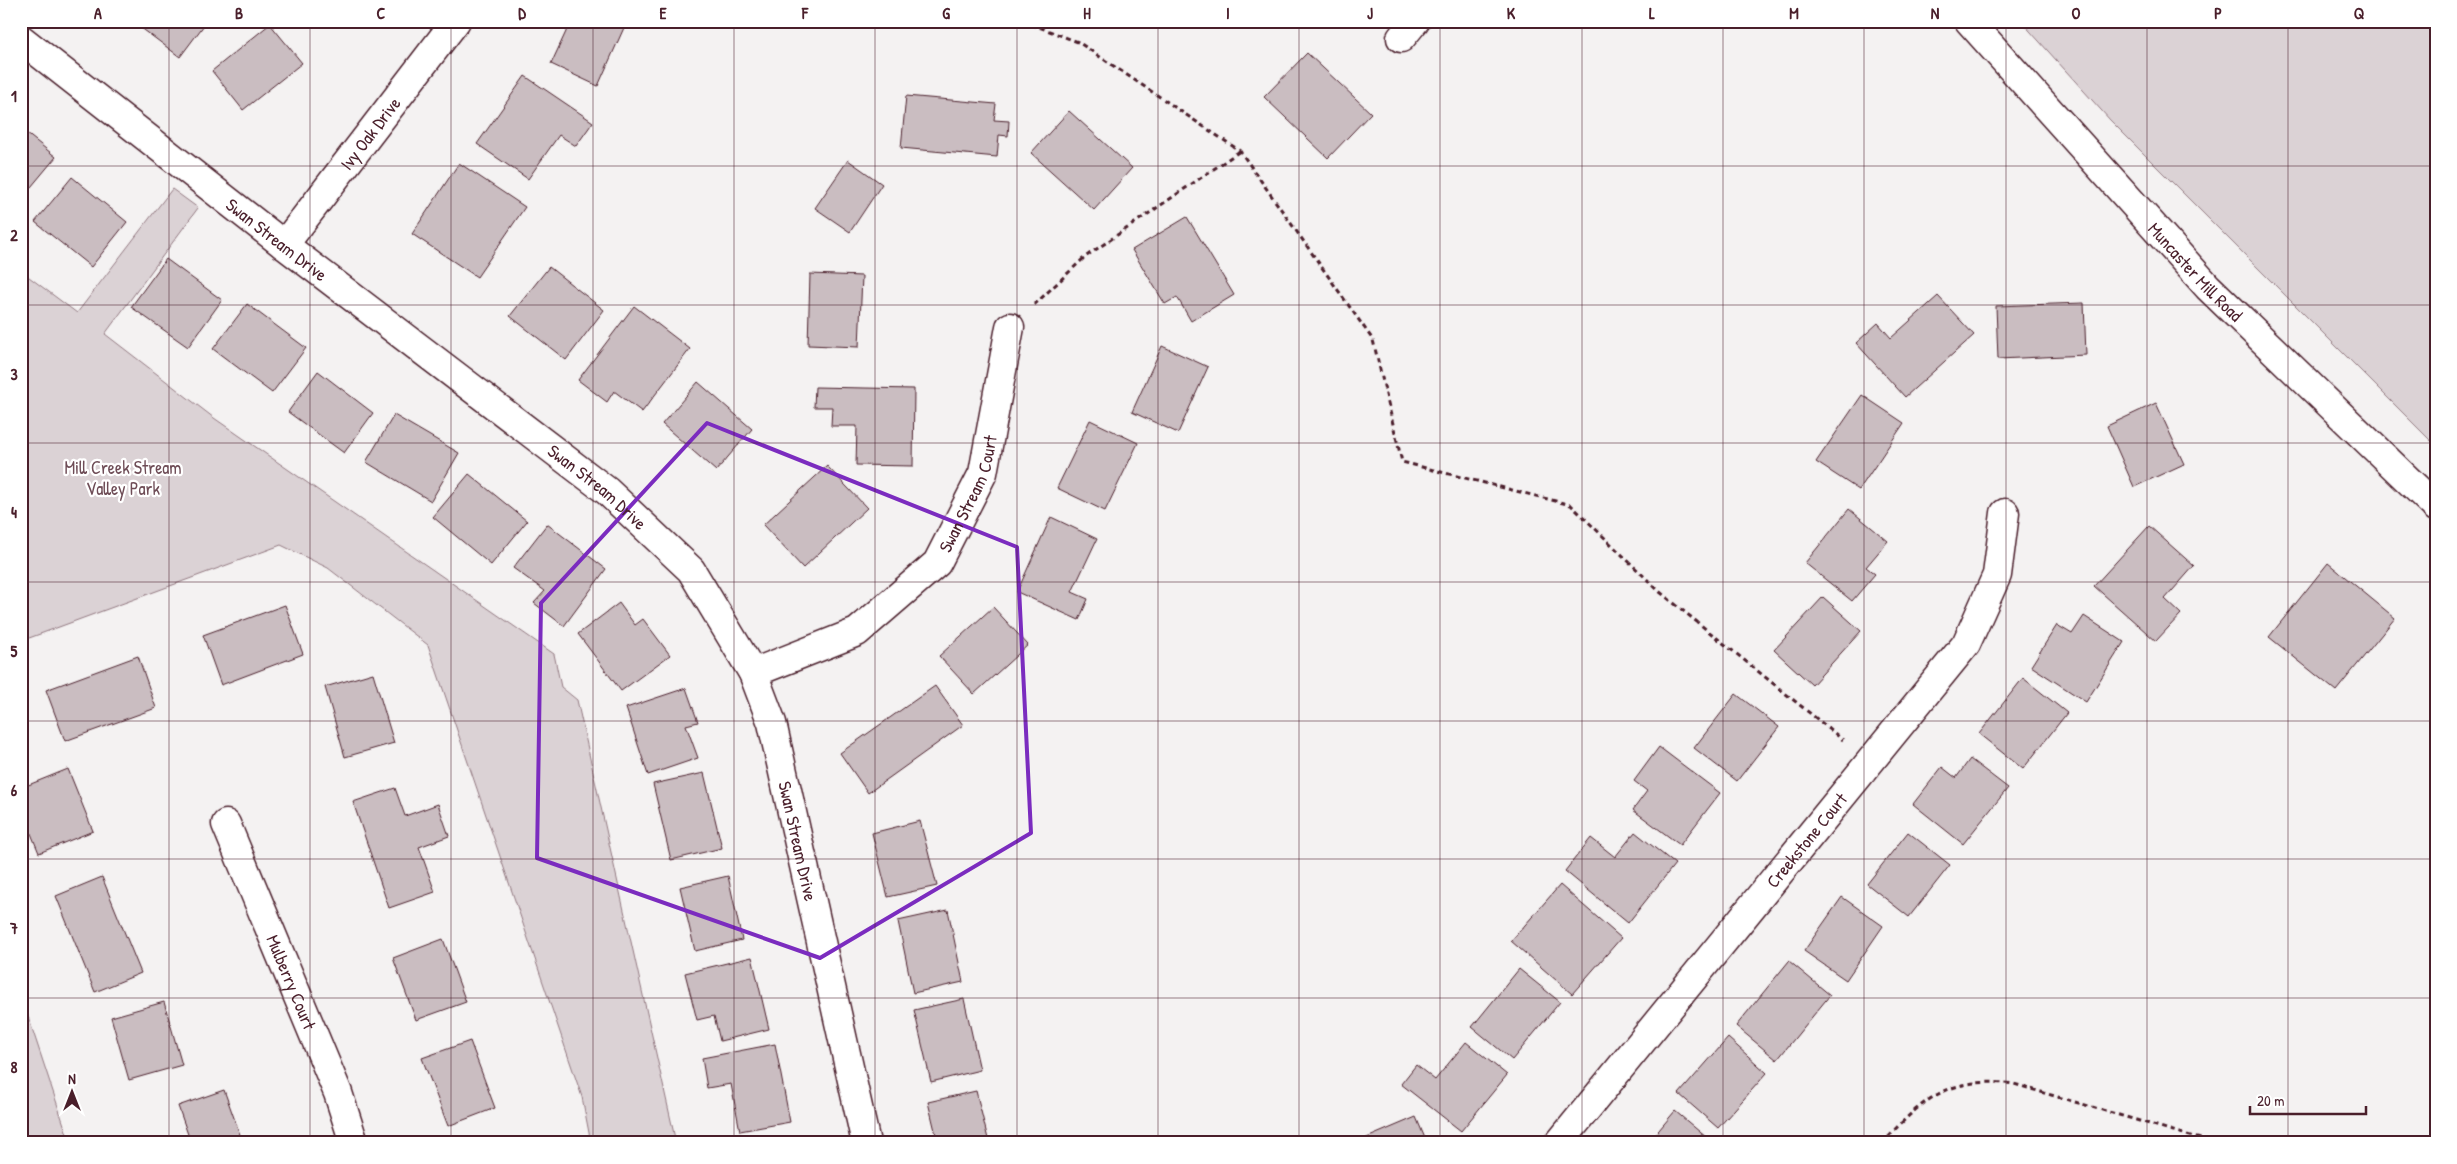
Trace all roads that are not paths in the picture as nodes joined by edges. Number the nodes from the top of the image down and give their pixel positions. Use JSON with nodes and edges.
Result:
{"nodes":[{"id":1,"x":456,"y":21,"type":"edge"},
{"id":2,"x":1969,"y":21,"type":"edge"},
{"id":3,"x":21,"y":40,"type":"edge"},
{"id":4,"x":284,"y":244,"type":"junction"},
{"id":5,"x":1010,"y":327,"type":"road end"},
{"id":6,"x":2436,"y":507,"type":"edge"},
{"id":7,"x":2005,"y":514,"type":"dead end"},
{"id":8,"x":753,"y":673,"type":"junction"},
{"id":9,"x":226,"y":824,"type":"dead end"},
{"id":10,"x":354,"y":1143,"type":"edge"},
{"id":11,"x":866,"y":1143,"type":"edge"},
{"id":12,"x":1559,"y":1143,"type":"edge"}],
"edges":[{"from":1,"to":4,"type":"street","name":"Ivy Oak Drive"},
{"from":2,"to":6,"type":"street","name":"Muncaster Mill Road"},
{"from":3,"to":4,"type":"street","name":"Swan Stream Drive"},
{"from":4,"to":8,"type":"street","name":"Swan Stream Drive"},
{"from":5,"to":8,"type":"street","name":"Swan Stream Court"},
{"from":7,"to":12,"type":"street","name":"Creekstone Court"},
{"from":8,"to":11,"type":"street","name":"Swan Stream Drive"},
{"from":9,"to":10,"type":"street","name":"Mulberry Court"}]}
